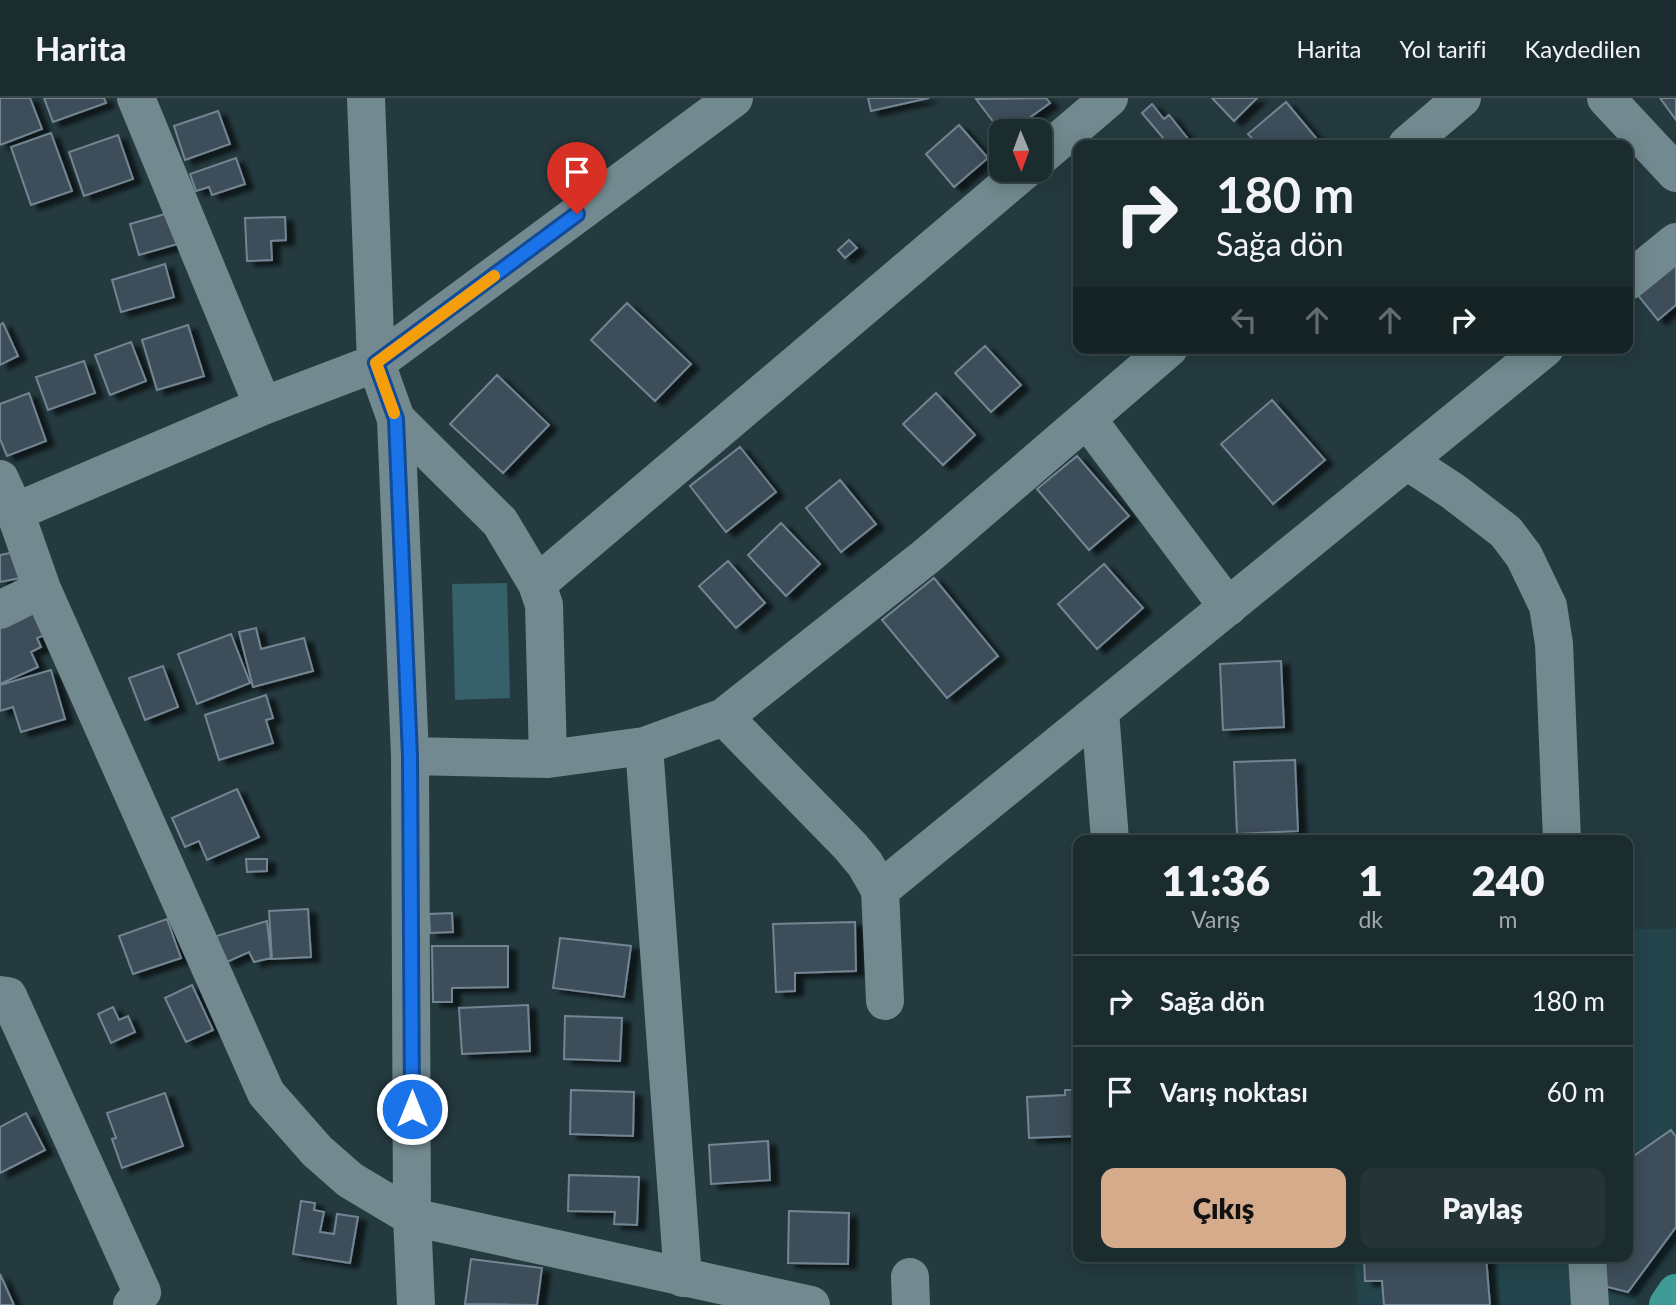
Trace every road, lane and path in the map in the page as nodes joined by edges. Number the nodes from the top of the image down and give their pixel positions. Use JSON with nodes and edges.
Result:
{"nodes":[{"id":1,"x":136,"y":98,"type":"edge"},
{"id":2,"x":734,"y":98,"type":"edge"},
{"id":3,"x":1109,"y":98,"type":"edge"},
{"id":4,"x":1462,"y":98,"type":"edge"},
{"id":5,"x":1606,"y":98,"type":"edge"},
{"id":6,"x":368,"y":100,"type":"edge"},
{"id":7,"x":1413,"y":140,"type":"edge"},
{"id":8,"x":1052,"y":147,"type":"edge"},
{"id":9,"x":1676,"y":173,"type":"edge"},
{"id":10,"x":1011,"y":182,"type":"edge"},
{"id":11,"x":1676,"y":242,"type":"edge"},
{"id":12,"x":1633,"y":277,"type":"edge"},
{"id":13,"x":1162,"y":354,"type":"edge"},
{"id":14,"x":1538,"y":354,"type":"edge"},
{"id":15,"x":376,"y":363,"type":"junction"},
{"id":16,"x":263,"y":406,"type":"junction"},
{"id":17,"x":396,"y":419,"type":"junction"},
{"id":18,"x":1087,"y":419,"type":"junction"},
{"id":19,"x":1407,"y":461,"type":"junction"},
{"id":20,"x":7,"y":496,"type":"edge"},
{"id":21,"x":537,"y":584,"type":"junction"},
{"id":22,"x":42,"y":589,"type":"junction"},
{"id":23,"x":1228,"y":607,"type":"junction"},
{"id":24,"x":0,"y":610,"type":"edge"},
{"id":25,"x":1100,"y":711,"type":"junction"},
{"id":26,"x":724,"y":717,"type":"junction"},
{"id":27,"x":644,"y":746,"type":"junction"},
{"id":28,"x":410,"y":756,"type":"junction"},
{"id":29,"x":548,"y":759,"type":"junction"},
{"id":30,"x":1110,"y":835,"type":"edge"},
{"id":31,"x":1562,"y":835,"type":"edge"},
{"id":32,"x":880,"y":890,"type":"junction"},
{"id":33,"x":0,"y":995,"type":"edge"},
{"id":34,"x":885,"y":1001,"type":"dead end"},
{"id":35,"x":412,"y":1217,"type":"junction"},
{"id":36,"x":1587,"y":1262,"type":"edge"},
{"id":37,"x":683,"y":1278,"type":"junction"},
{"id":38,"x":1676,"y":1293,"type":"edge"},
{"id":39,"x":132,"y":1305,"type":"edge"},
{"id":40,"x":416,"y":1305,"type":"edge"},
{"id":41,"x":811,"y":1305,"type":"edge"},
{"id":42,"x":1590,"y":1305,"type":"edge"},
{"id":43,"x":1668,"y":1305,"type":"edge"}],
"edges":[{"from":1,"to":16,"type":"street"},
{"from":2,"to":15,"type":"street"},
{"from":3,"to":8,"type":"street"},
{"from":4,"to":7,"type":"street"},
{"from":5,"to":9,"type":"street"},
{"from":6,"to":15,"type":"street"},
{"from":10,"to":21,"type":"street"},
{"from":11,"to":12,"type":"street"},
{"from":13,"to":18,"type":"street"},
{"from":14,"to":19,"type":"street"},
{"from":15,"to":16,"type":"street"},
{"from":15,"to":17,"type":"street"},
{"from":16,"to":20,"type":"street"},
{"from":17,"to":21,"type":"street"},
{"from":17,"to":28,"type":"street"},
{"from":18,"to":23,"type":"street"},
{"from":18,"to":26,"type":"street"},
{"from":19,"to":23,"type":"street"},
{"from":19,"to":31,"type":"street"},
{"from":20,"to":22,"type":"street"},
{"from":21,"to":29,"type":"street"},
{"from":22,"to":24,"type":"street"},
{"from":22,"to":35,"type":"street"},
{"from":23,"to":25,"type":"street"},
{"from":25,"to":30,"type":"street"},
{"from":25,"to":32,"type":"street"},
{"from":26,"to":27,"type":"street"},
{"from":26,"to":32,"type":"street"},
{"from":27,"to":29,"type":"street"},
{"from":27,"to":37,"type":"street"},
{"from":28,"to":29,"type":"street"},
{"from":28,"to":35,"type":"street"},
{"from":32,"to":34,"type":"street"},
{"from":33,"to":39,"type":"street"},
{"from":35,"to":37,"type":"street"},
{"from":35,"to":40,"type":"street"},
{"from":36,"to":42,"type":"street"},
{"from":37,"to":41,"type":"street"},
{"from":38,"to":43,"type":"highway"}]}
